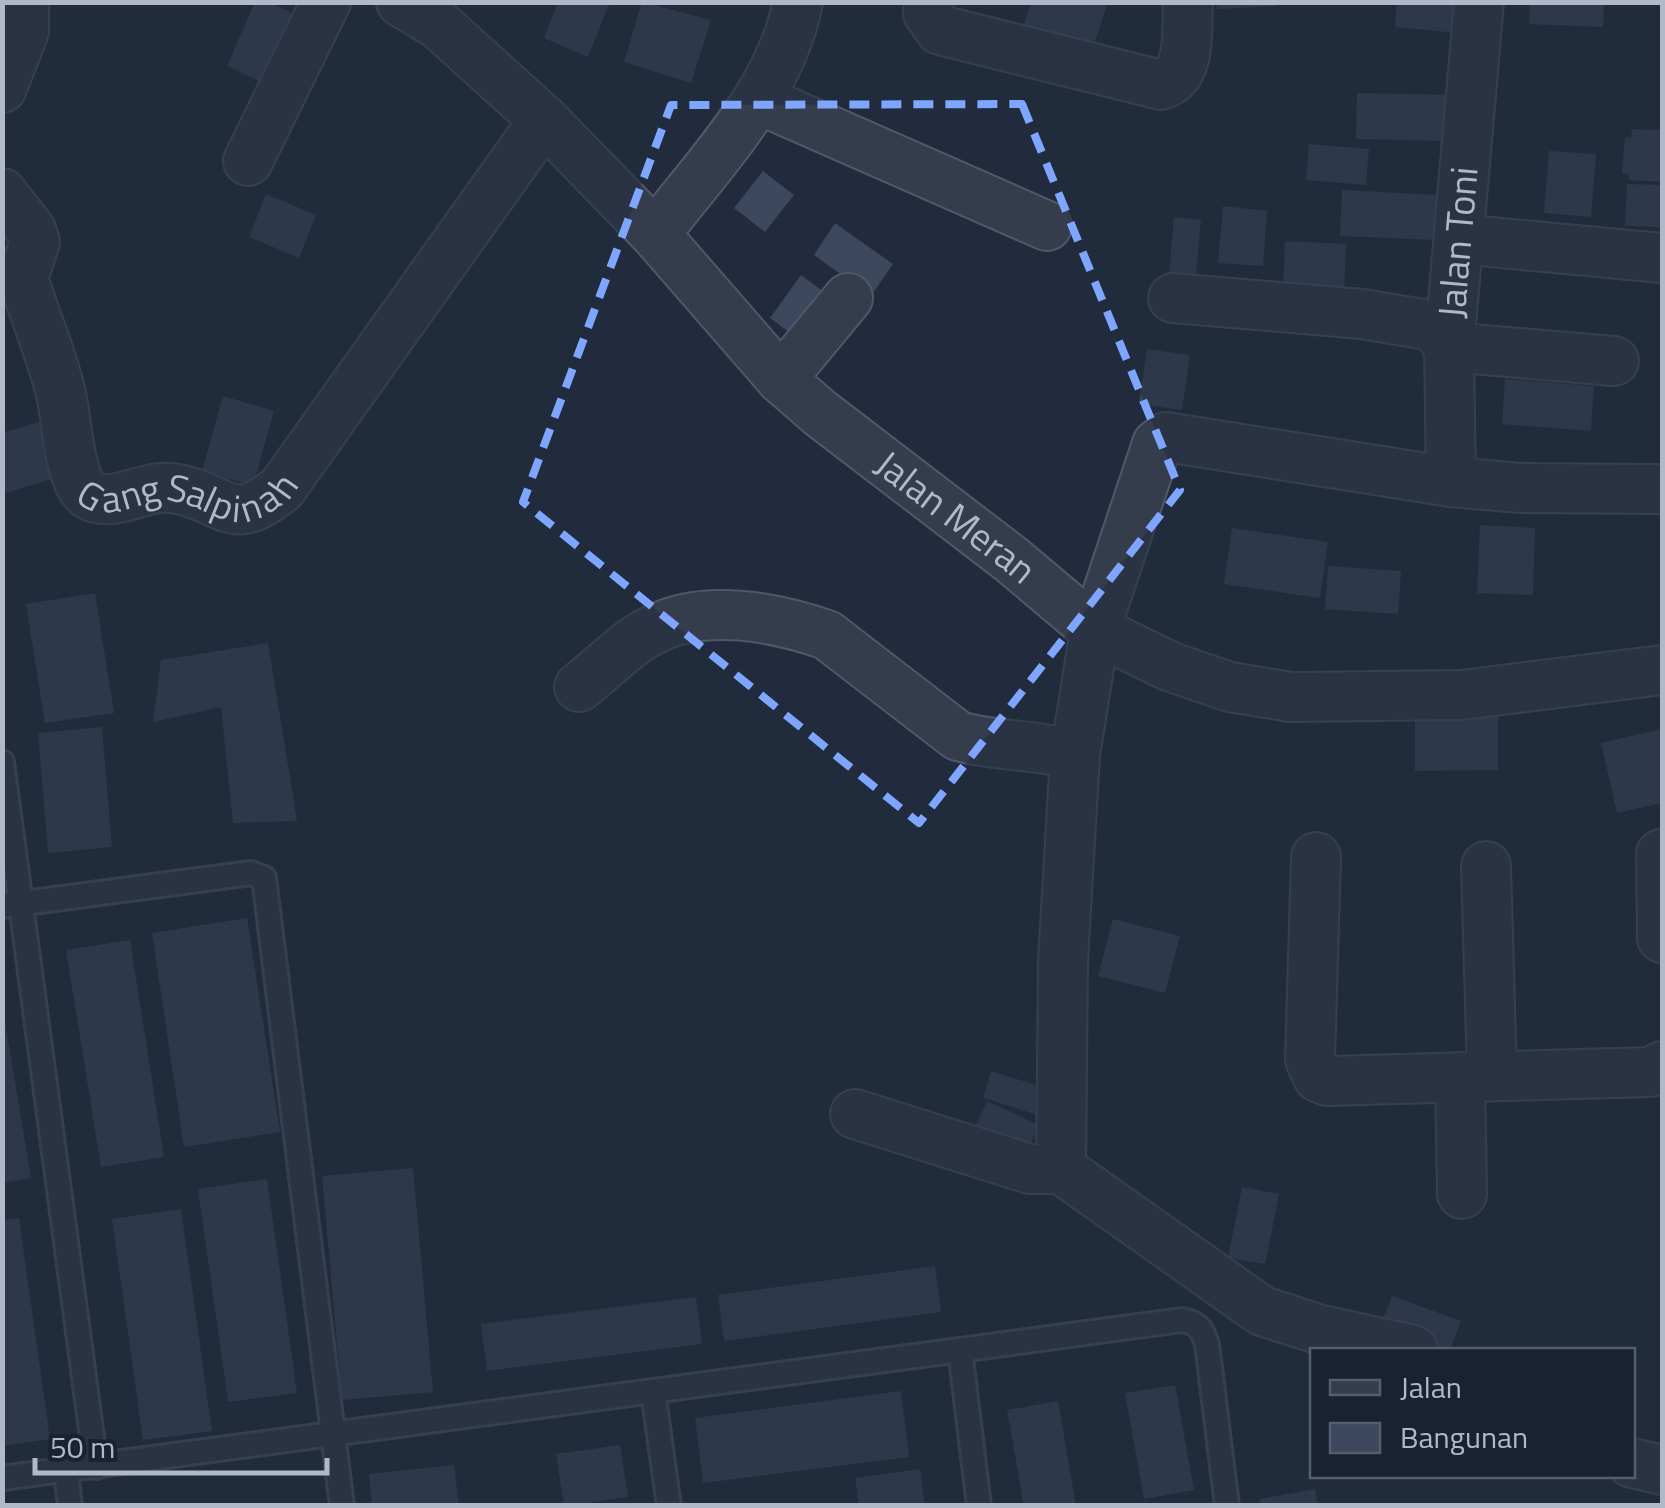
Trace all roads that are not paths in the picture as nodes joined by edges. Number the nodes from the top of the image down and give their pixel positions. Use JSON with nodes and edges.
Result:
{"nodes":[{"id":1,"x":24,"y":2,"type":"edge"},
{"id":2,"x":326,"y":2,"type":"edge"},
{"id":3,"x":798,"y":2,"type":"edge"},
{"id":4,"x":930,"y":2,"type":"edge"},
{"id":5,"x":1188,"y":2,"type":"edge"},
{"id":6,"x":1479,"y":2,"type":"edge"},
{"id":7,"x":428,"y":10,"type":"edge"},
{"id":8,"x":2,"y":88,"type":"edge"},
{"id":9,"x":758,"y":100,"type":"junction"},
{"id":10,"x":544,"y":120,"type":"junction"},
{"id":11,"x":248,"y":162,"type":"dead end"},
{"id":12,"x":2,"y":194,"type":"edge"},
{"id":13,"x":1047,"y":226,"type":"dead end"},
{"id":14,"x":655,"y":234,"type":"junction"},
{"id":15,"x":1459,"y":238,"type":"junction"},
{"id":16,"x":1662,"y":258,"type":"edge"},
{"id":17,"x":848,"y":298,"type":"dead end"},
{"id":18,"x":1173,"y":298,"type":"dead end"},
{"id":19,"x":1449,"y":346,"type":"junction"},
{"id":20,"x":1614,"y":362,"type":"dead end"},
{"id":21,"x":781,"y":379,"type":"junction"},
{"id":22,"x":1451,"y":482,"type":"junction"},
{"id":23,"x":1662,"y":490,"type":"edge"},
{"id":24,"x":1095,"y":630,"type":"junction"},
{"id":25,"x":1662,"y":670,"type":"edge"},
{"id":26,"x":580,"y":688,"type":"dead end"},
{"id":27,"x":1075,"y":754,"type":"junction"},
{"id":28,"x":2,"y":762,"type":"edge"},
{"id":29,"x":1661,"y":854,"type":"edge"},
{"id":30,"x":1316,"y":858,"type":"dead end"},
{"id":31,"x":1486,"y":866,"type":"dead end"},
{"id":32,"x":12,"y":904,"type":"edge"},
{"id":33,"x":1662,"y":938,"type":"edge"},
{"id":34,"x":1662,"y":1066,"type":"edge"},
{"id":35,"x":1476,"y":1076,"type":"junction"},
{"id":36,"x":854,"y":1114,"type":"dead end"},
{"id":37,"x":1060,"y":1170,"type":"junction"},
{"id":38,"x":1462,"y":1194,"type":"dead end"},
{"id":39,"x":1404,"y":1348,"type":"edge"},
{"id":40,"x":960,"y":1350,"type":"junction"},
{"id":41,"x":653,"y":1391,"type":"junction"},
{"id":42,"x":335,"y":1434,"type":"junction"},
{"id":43,"x":1635,"y":1464,"type":"edge"},
{"id":44,"x":96,"y":1467,"type":"junction"},
{"id":45,"x":1662,"y":1470,"type":"edge"},
{"id":46,"x":66,"y":1471,"type":"junction"},
{"id":47,"x":2,"y":1478,"type":"edge"},
{"id":48,"x":70,"y":1506,"type":"edge"},
{"id":49,"x":342,"y":1506,"type":"edge"},
{"id":50,"x":669,"y":1506,"type":"edge"},
{"id":51,"x":979,"y":1506,"type":"edge"},
{"id":52,"x":1226,"y":1506,"type":"edge"}],
"edges":[{"from":1,"to":8,"type":"street"},
{"from":2,"to":11,"type":"street"},
{"from":3,"to":9,"type":"street"},
{"from":4,"to":5,"type":"street"},
{"from":6,"to":15,"type":"street","name":"Jalan Toni"},
{"from":7,"to":10,"type":"street","name":"Jalan Meran"},
{"from":9,"to":13,"type":"street"},
{"from":9,"to":14,"type":"street"},
{"from":10,"to":12,"type":"street","name":"Gang Salpinah"},
{"from":10,"to":14,"type":"street","name":"Jalan Meran"},
{"from":14,"to":21,"type":"street","name":"Jalan Meran"},
{"from":15,"to":16,"type":"street"},
{"from":15,"to":19,"type":"street","name":"Jalan Toni"},
{"from":17,"to":21,"type":"street"},
{"from":18,"to":19,"type":"street"},
{"from":19,"to":20,"type":"street"},
{"from":19,"to":22,"type":"street","name":"Jalan Toni"},
{"from":21,"to":24,"type":"street","name":"Jalan Meran"},
{"from":22,"to":23,"type":"street"},
{"from":22,"to":24,"type":"street"},
{"from":24,"to":25,"type":"street","name":"Jalan Meran"},
{"from":24,"to":27,"type":"street"},
{"from":26,"to":27,"type":"street"},
{"from":27,"to":37,"type":"street"},
{"from":28,"to":32,"type":"lane"},
{"from":29,"to":33,"type":"street"},
{"from":30,"to":35,"type":"street"},
{"from":31,"to":35,"type":"street"},
{"from":32,"to":42,"type":"lane"},
{"from":32,"to":44,"type":"lane"},
{"from":34,"to":35,"type":"street"},
{"from":35,"to":38,"type":"street"},
{"from":36,"to":37,"type":"street"},
{"from":37,"to":39,"type":"street"},
{"from":40,"to":41,"type":"lane"},
{"from":40,"to":51,"type":"lane"},
{"from":40,"to":52,"type":"lane"},
{"from":41,"to":42,"type":"lane"},
{"from":41,"to":50,"type":"lane"},
{"from":42,"to":44,"type":"lane"},
{"from":42,"to":49,"type":"lane"},
{"from":43,"to":45,"type":"street"},
{"from":44,"to":46,"type":"lane"},
{"from":46,"to":47,"type":"lane"},
{"from":46,"to":48,"type":"lane"}]}
